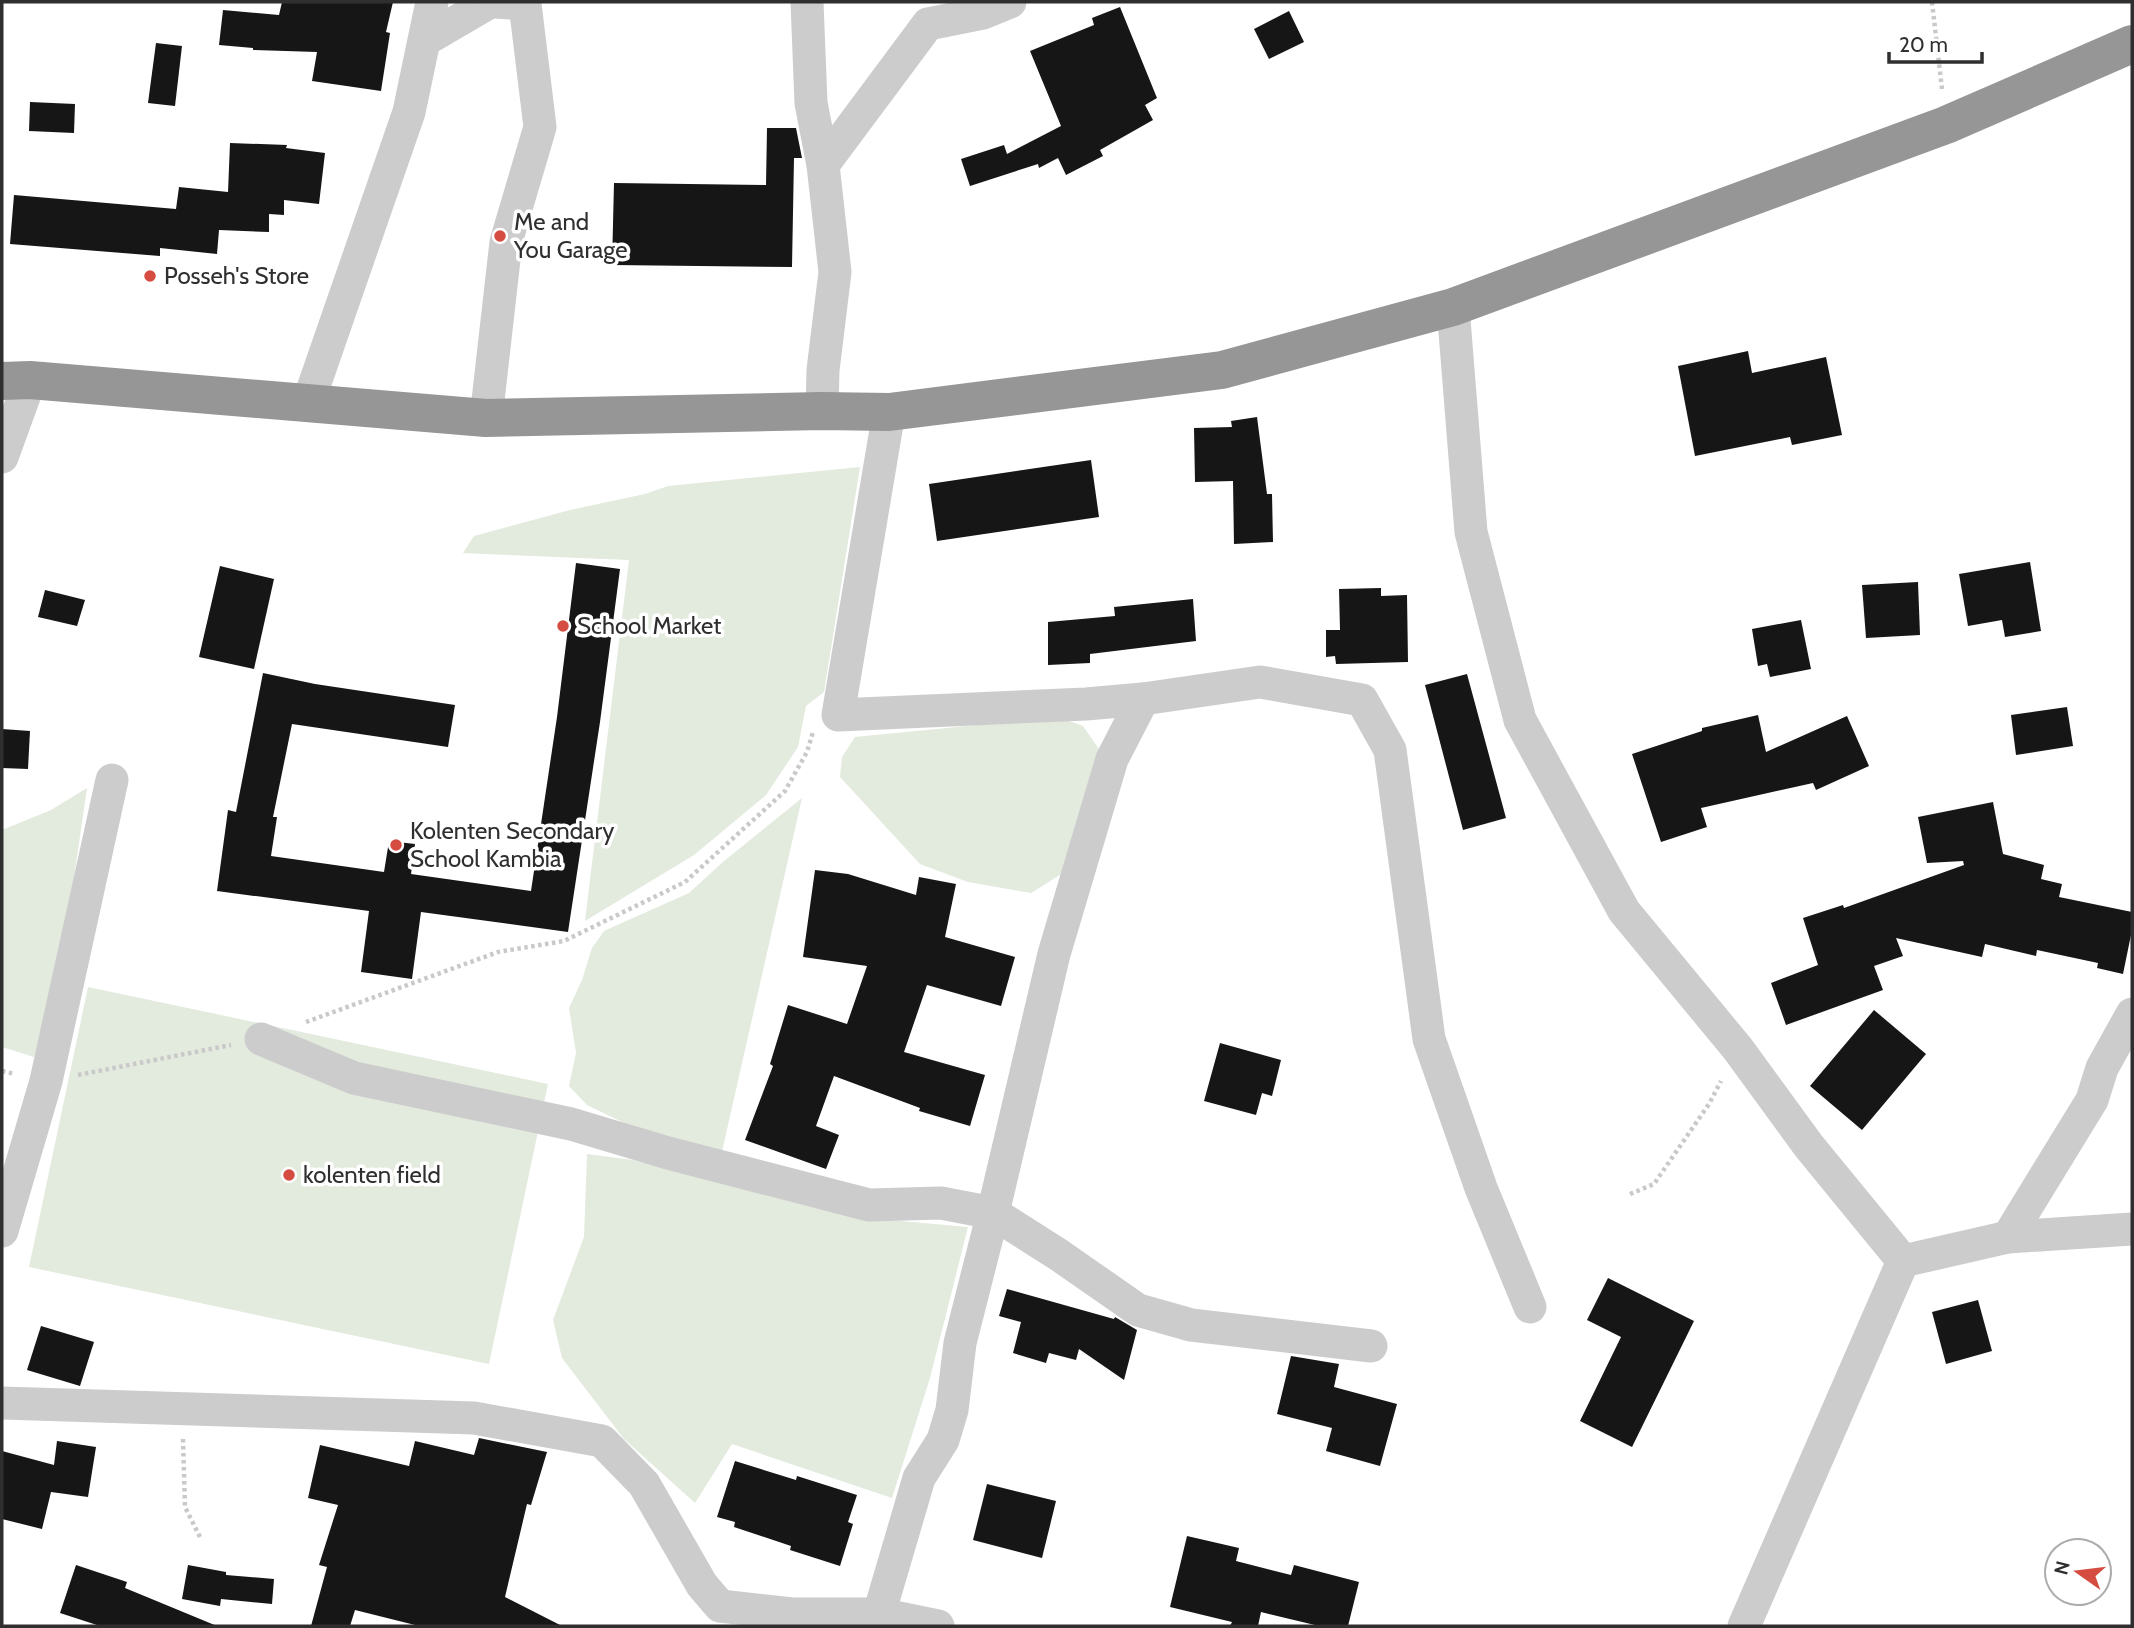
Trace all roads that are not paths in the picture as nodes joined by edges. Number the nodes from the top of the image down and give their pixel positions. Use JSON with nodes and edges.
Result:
{"nodes":[{"id":1,"x":432,"y":2,"type":"edge"},
{"id":2,"x":490,"y":2,"type":"edge"},
{"id":3,"x":495,"y":2,"type":"edge"},
{"id":4,"x":807,"y":2,"type":"edge"},
{"id":5,"x":1010,"y":2,"type":"edge"},
{"id":6,"x":425,"y":40,"type":"junction"},
{"id":7,"x":2132,"y":44,"type":"edge"},
{"id":8,"x":823,"y":165,"type":"junction"},
{"id":9,"x":1453,"y":307,"type":"junction"},
{"id":10,"x":16,"y":380,"type":"edge"},
{"id":11,"x":308,"y":403,"type":"junction"},
{"id":12,"x":822,"y":411,"type":"junction"},
{"id":13,"x":889,"y":412,"type":"junction"},
{"id":14,"x":486,"y":418,"type":"junction"},
{"id":15,"x":2,"y":457,"type":"edge"},
{"id":16,"x":1143,"y":699,"type":"junction"},
{"id":17,"x":112,"y":780,"type":"dead end"},
{"id":18,"x":2132,"y":1014,"type":"edge"},
{"id":19,"x":261,"y":1039,"type":"road end"},
{"id":20,"x":993,"y":1213,"type":"junction"},
{"id":21,"x":2132,"y":1229,"type":"edge"},
{"id":22,"x":2,"y":1231,"type":"edge"},
{"id":23,"x":2008,"y":1237,"type":"junction"},
{"id":24,"x":1903,"y":1261,"type":"junction"},
{"id":25,"x":1530,"y":1307,"type":"dead end"},
{"id":26,"x":1371,"y":1346,"type":"dead end"},
{"id":27,"x":2,"y":1403,"type":"edge"},
{"id":28,"x":877,"y":1620,"type":"edge"},
{"id":29,"x":939,"y":1626,"type":"edge"},
{"id":30,"x":1744,"y":1626,"type":"edge"}],
"edges":[{"from":1,"to":6,"type":"street"},
{"from":2,"to":6,"type":"street"},
{"from":3,"to":14,"type":"street"},
{"from":4,"to":8,"type":"street"},
{"from":5,"to":8,"type":"street"},
{"from":6,"to":11,"type":"street"},
{"from":7,"to":9,"type":"highway"},
{"from":8,"to":12,"type":"street"},
{"from":9,"to":13,"type":"highway"},
{"from":9,"to":24,"type":"street"},
{"from":10,"to":11,"type":"highway"},
{"from":10,"to":15,"type":"street"},
{"from":11,"to":14,"type":"highway"},
{"from":12,"to":13,"type":"highway"},
{"from":12,"to":14,"type":"highway"},
{"from":13,"to":16,"type":"street"},
{"from":16,"to":20,"type":"street"},
{"from":16,"to":25,"type":"street"},
{"from":17,"to":22,"type":"street"},
{"from":18,"to":23,"type":"street"},
{"from":19,"to":20,"type":"street"},
{"from":20,"to":26,"type":"street"},
{"from":20,"to":28,"type":"street"},
{"from":21,"to":23,"type":"street"},
{"from":23,"to":24,"type":"street"},
{"from":24,"to":30,"type":"street"},
{"from":27,"to":28,"type":"street"},
{"from":28,"to":29,"type":"street"}]}
